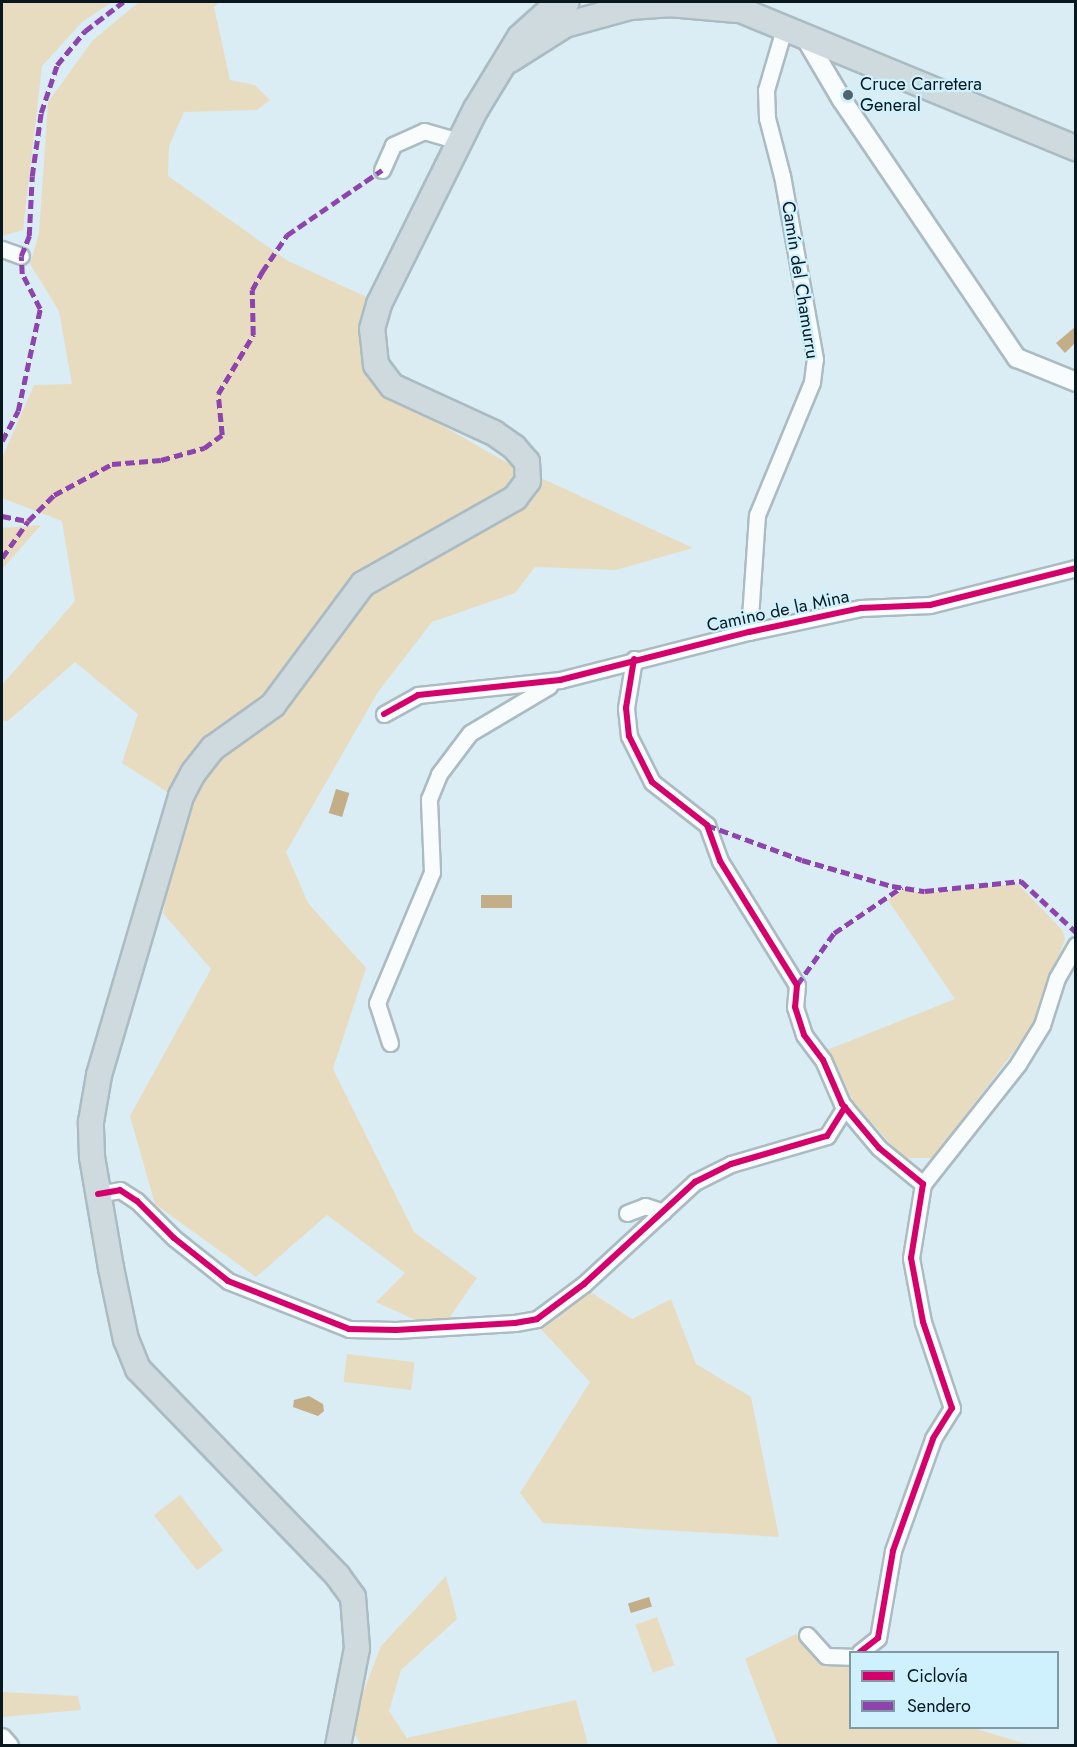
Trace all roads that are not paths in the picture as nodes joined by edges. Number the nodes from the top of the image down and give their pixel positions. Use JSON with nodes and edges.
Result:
{"nodes":[{"id":1,"x":613,"y":2,"type":"edge"},
{"id":2,"x":667,"y":3,"type":"edge"},
{"id":3,"x":729,"y":6,"type":"edge"},
{"id":4,"x":566,"y":13,"type":"edge"},
{"id":5,"x":784,"y":29,"type":"junction"},
{"id":6,"x":806,"y":39,"type":"junction"},
{"id":7,"x":460,"y":141,"type":"junction"},
{"id":8,"x":1076,"y":148,"type":"edge"},
{"id":9,"x":382,"y":170,"type":"dead end"},
{"id":10,"x":2,"y":249,"type":"edge"},
{"id":11,"x":21,"y":256,"type":"dead end"},
{"id":12,"x":1076,"y":382,"type":"edge"},
{"id":13,"x":1076,"y":568,"type":"edge"},
{"id":14,"x":749,"y":632,"type":"junction"},
{"id":15,"x":634,"y":659,"type":"junction"},
{"id":16,"x":560,"y":680,"type":"junction"},
{"id":17,"x":384,"y":714,"type":"dead end"},
{"id":18,"x":1076,"y":945,"type":"edge"},
{"id":19,"x":390,"y":1042,"type":"dead end"},
{"id":20,"x":845,"y":1107,"type":"junction"},
{"id":21,"x":922,"y":1184,"type":"junction"},
{"id":22,"x":98,"y":1194,"type":"junction"},
{"id":23,"x":663,"y":1212,"type":"junction"},
{"id":24,"x":627,"y":1213,"type":"dead end"},
{"id":25,"x":807,"y":1635,"type":"dead end"},
{"id":26,"x":862,"y":1651,"type":"edge"},
{"id":27,"x":849,"y":1657,"type":"edge"},
{"id":28,"x":2,"y":1738,"type":"edge"},
{"id":29,"x":9,"y":1746,"type":"edge"},
{"id":30,"x":338,"y":1746,"type":"edge"}],
"edges":[{"from":1,"to":4,"type":"highway"},
{"from":2,"to":3,"type":"highway"},
{"from":2,"to":4,"type":"highway"},
{"from":3,"to":5,"type":"highway"},
{"from":4,"to":7,"type":"highway"},
{"from":5,"to":6,"type":"highway"},
{"from":5,"to":14,"type":"street","name":"Camín del Chamurru"},
{"from":6,"to":8,"type":"highway"},
{"from":6,"to":12,"type":"street"},
{"from":7,"to":9,"type":"street"},
{"from":7,"to":22,"type":"highway"},
{"from":10,"to":11,"type":"street"},
{"from":13,"to":14,"type":"street","name":"Camino de la Mina"},
{"from":14,"to":15,"type":"street","name":"Camino de la Mina"},
{"from":15,"to":16,"type":"street","name":"Camino de la Mina"},
{"from":15,"to":20,"type":"street"},
{"from":16,"to":17,"type":"street"},
{"from":16,"to":19,"type":"street"},
{"from":18,"to":21,"type":"street"},
{"from":20,"to":21,"type":"street"},
{"from":20,"to":23,"type":"street"},
{"from":21,"to":26,"type":"street"},
{"from":22,"to":23,"type":"street"},
{"from":22,"to":30,"type":"highway"},
{"from":23,"to":24,"type":"street"},
{"from":25,"to":27,"type":"street"},
{"from":28,"to":29,"type":"street"}]}
